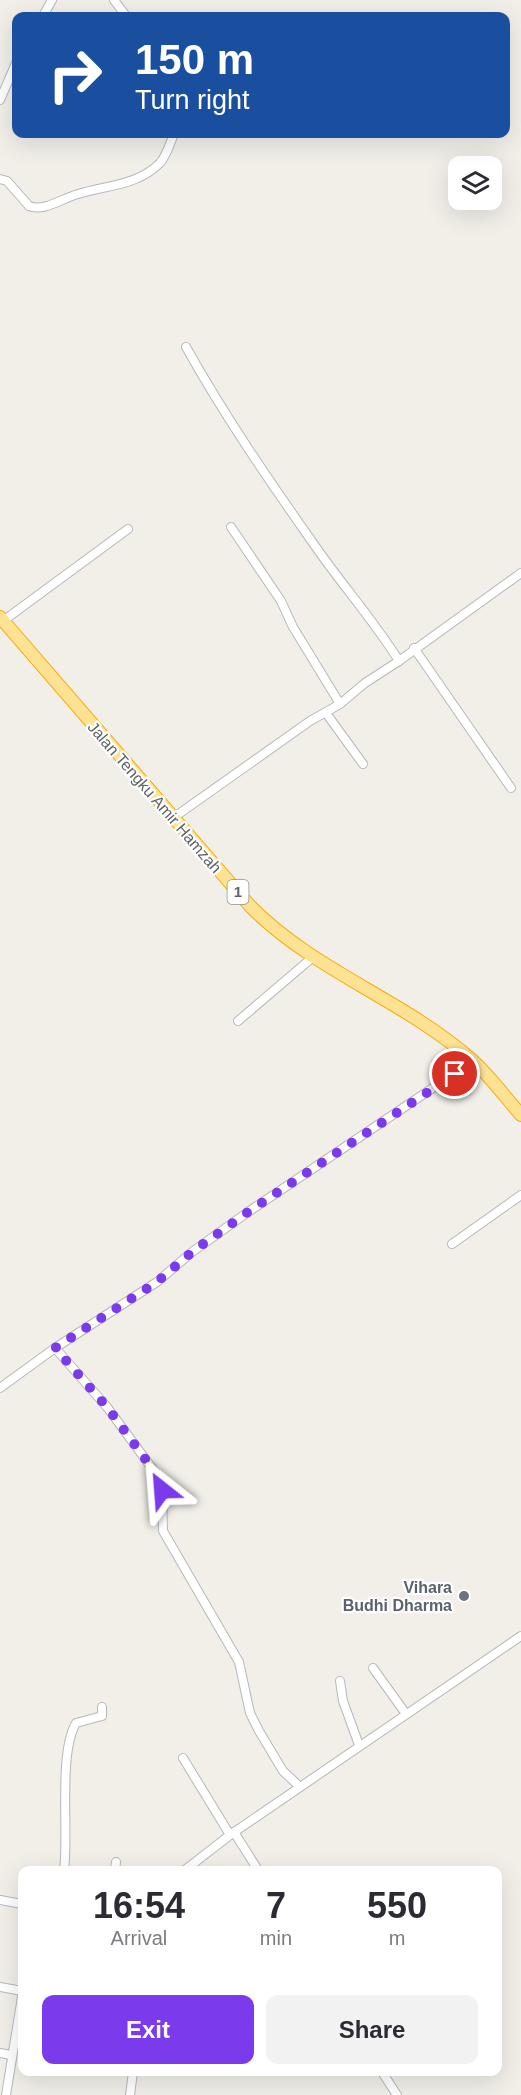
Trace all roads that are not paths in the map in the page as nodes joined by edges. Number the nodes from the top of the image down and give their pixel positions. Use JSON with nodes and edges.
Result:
{"nodes":[{"id":1,"x":12,"y":72,"type":"edge"},
{"id":2,"x":0,"y":100,"type":"edge"},
{"id":3,"x":172,"y":138,"type":"edge"},
{"id":4,"x":0,"y":179,"type":"edge"},
{"id":5,"x":186,"y":347,"type":"dead end"},
{"id":6,"x":231,"y":527,"type":"dead end"},
{"id":7,"x":128,"y":529,"type":"dead end"},
{"id":8,"x":521,"y":573,"type":"edge"},
{"id":9,"x":2,"y":619,"type":"edge"},
{"id":10,"x":414,"y":648,"type":"junction"},
{"id":11,"x":399,"y":661,"type":"junction"},
{"id":12,"x":340,"y":705,"type":"junction"},
{"id":13,"x":326,"y":712,"type":"junction"},
{"id":14,"x":363,"y":764,"type":"dead end"},
{"id":15,"x":511,"y":788,"type":"dead end"},
{"id":16,"x":173,"y":818,"type":"junction"},
{"id":17,"x":313,"y":957,"type":"junction"},
{"id":18,"x":238,"y":1022,"type":"dead end"},
{"id":19,"x":473,"y":1061,"type":"junction"},
{"id":20,"x":521,"y":1115,"type":"edge"},
{"id":21,"x":521,"y":1194,"type":"edge"},
{"id":22,"x":452,"y":1244,"type":"dead end"},
{"id":23,"x":55,"y":1348,"type":"junction"},
{"id":24,"x":0,"y":1388,"type":"edge"},
{"id":25,"x":521,"y":1636,"type":"edge"},
{"id":26,"x":373,"y":1668,"type":"dead end"},
{"id":27,"x":340,"y":1681,"type":"dead end"},
{"id":28,"x":102,"y":1707,"type":"dead end"},
{"id":29,"x":406,"y":1714,"type":"junction"},
{"id":30,"x":359,"y":1745,"type":"junction"},
{"id":31,"x":183,"y":1758,"type":"dead end"},
{"id":32,"x":300,"y":1787,"type":"junction"},
{"id":33,"x":232,"y":1833,"type":"junction"},
{"id":34,"x":64,"y":1866,"type":"edge"},
{"id":35,"x":190,"y":1866,"type":"edge"},
{"id":36,"x":255,"y":1866,"type":"edge"},
{"id":37,"x":0,"y":1900,"type":"edge"},
{"id":38,"x":18,"y":1903,"type":"edge"},
{"id":39,"x":0,"y":1988,"type":"edge"},
{"id":40,"x":18,"y":1990,"type":"edge"},
{"id":41,"x":18,"y":2018,"type":"edge"},
{"id":42,"x":0,"y":2053,"type":"edge"},
{"id":43,"x":11,"y":2055,"type":"junction"},
{"id":44,"x":132,"y":2076,"type":"edge"},
{"id":45,"x":385,"y":2076,"type":"edge"},
{"id":46,"x":6,"y":2095,"type":"edge"},
{"id":47,"x":130,"y":2095,"type":"edge"},
{"id":48,"x":397,"y":2095,"type":"edge"}],
"edges":[{"from":1,"to":2,"type":"street"},
{"from":3,"to":4,"type":"street"},
{"from":5,"to":11,"type":"street"},
{"from":6,"to":12,"type":"street"},
{"from":7,"to":9,"type":"street"},
{"from":8,"to":10,"type":"street"},
{"from":9,"to":16,"type":"highway","name":"Jalan Tengku Amir Hamzah","number":"1"},
{"from":10,"to":11,"type":"street"},
{"from":10,"to":15,"type":"street"},
{"from":11,"to":12,"type":"street"},
{"from":12,"to":13,"type":"street"},
{"from":13,"to":14,"type":"street"},
{"from":13,"to":16,"type":"street"},
{"from":16,"to":17,"type":"highway","name":"Jalan Tengku Amir Hamzah","number":"1"},
{"from":17,"to":18,"type":"street"},
{"from":17,"to":19,"type":"highway","name":"Jalan Tengku Amir Hamzah","number":"1"},
{"from":19,"to":20,"type":"highway","name":"Jalan Tengku Amir Hamzah","number":"1"},
{"from":19,"to":23,"type":"street"},
{"from":21,"to":22,"type":"street"},
{"from":23,"to":24,"type":"street"},
{"from":23,"to":32,"type":"street"},
{"from":25,"to":29,"type":"street"},
{"from":26,"to":29,"type":"street"},
{"from":27,"to":30,"type":"street"},
{"from":28,"to":34,"type":"street"},
{"from":29,"to":30,"type":"street"},
{"from":30,"to":32,"type":"street"},
{"from":31,"to":33,"type":"street"},
{"from":32,"to":33,"type":"street"},
{"from":33,"to":35,"type":"street"},
{"from":33,"to":36,"type":"street"},
{"from":37,"to":38,"type":"street"},
{"from":39,"to":40,"type":"street"},
{"from":41,"to":43,"type":"street"},
{"from":42,"to":43,"type":"street"},
{"from":43,"to":46,"type":"street"},
{"from":44,"to":47,"type":"street"},
{"from":45,"to":48,"type":"street"}]}
